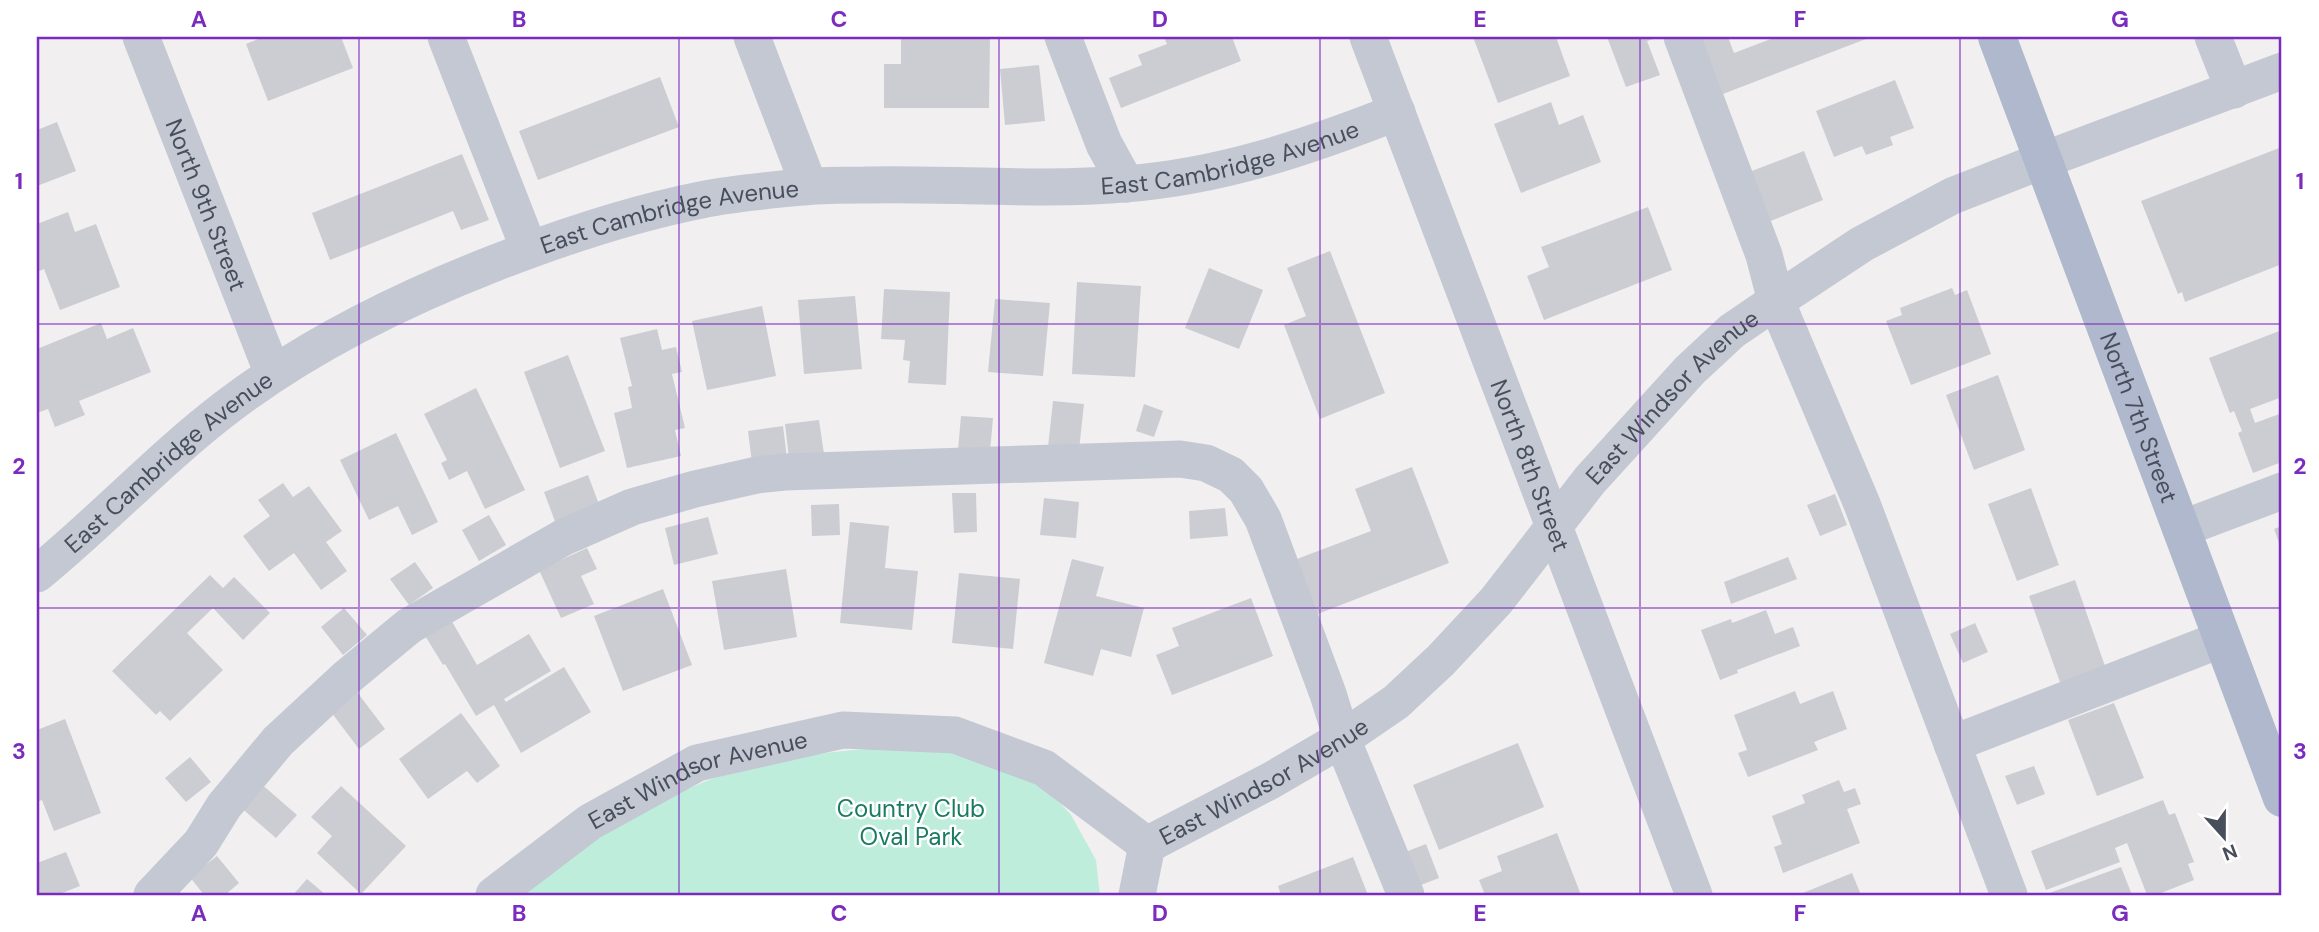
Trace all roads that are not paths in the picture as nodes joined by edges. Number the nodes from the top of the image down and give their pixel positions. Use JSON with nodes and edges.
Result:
{"nodes":[{"id":1,"x":141,"y":37,"type":"edge"},
{"id":2,"x":446,"y":37,"type":"edge"},
{"id":3,"x":752,"y":37,"type":"edge"},
{"id":4,"x":1063,"y":37,"type":"edge"},
{"id":5,"x":1368,"y":37,"type":"edge"},
{"id":6,"x":1682,"y":37,"type":"edge"},
{"id":7,"x":1997,"y":37,"type":"edge"},
{"id":8,"x":2213,"y":37,"type":"edge"},
{"id":9,"x":2282,"y":71,"type":"edge"},
{"id":10,"x":2234,"y":90,"type":"junction"},
{"id":11,"x":1397,"y":112,"type":"junction"},
{"id":12,"x":2044,"y":160,"type":"junction"},
{"id":13,"x":1126,"y":184,"type":"junction"},
{"id":14,"x":809,"y":186,"type":"junction"},
{"id":15,"x":529,"y":249,"type":"junction"},
{"id":16,"x":1776,"y":301,"type":"junction"},
{"id":17,"x":273,"y":373,"type":"junction"},
{"id":18,"x":2282,"y":491,"type":"edge"},
{"id":19,"x":1553,"y":528,"type":"junction"},
{"id":20,"x":2181,"y":529,"type":"junction"},
{"id":21,"x":38,"y":569,"type":"edge"},
{"id":22,"x":2222,"y":639,"type":"junction"},
{"id":23,"x":1342,"y":738,"type":"junction"},
{"id":24,"x":1952,"y":744,"type":"junction"},
{"id":25,"x":2281,"y":793,"type":"edge"},
{"id":26,"x":1147,"y":845,"type":"junction"},
{"id":27,"x":152,"y":895,"type":"edge"},
{"id":28,"x":494,"y":895,"type":"edge"},
{"id":29,"x":1137,"y":895,"type":"edge"},
{"id":30,"x":1406,"y":895,"type":"edge"},
{"id":31,"x":1694,"y":895,"type":"edge"},
{"id":32,"x":2009,"y":895,"type":"edge"}],
"edges":[{"from":1,"to":17,"type":"street","name":"North 9th Street"},
{"from":2,"to":15,"type":"street"},
{"from":3,"to":14,"type":"street"},
{"from":4,"to":13,"type":"street"},
{"from":5,"to":11,"type":"street","name":"North 8th Street"},
{"from":6,"to":16,"type":"street"},
{"from":7,"to":12,"type":"main road","name":"North 7th Street"},
{"from":8,"to":10,"type":"street"},
{"from":9,"to":10,"type":"street","name":"East Windsor Avenue"},
{"from":10,"to":12,"type":"street","name":"East Windsor Avenue"},
{"from":11,"to":13,"type":"street","name":"East Cambridge Avenue"},
{"from":11,"to":19,"type":"street","name":"North 8th Street"},
{"from":12,"to":16,"type":"street","name":"East Windsor Avenue"},
{"from":12,"to":20,"type":"main road","name":"North 7th Street"},
{"from":13,"to":14,"type":"street","name":"East Cambridge Avenue"},
{"from":14,"to":15,"type":"street","name":"East Cambridge Avenue"},
{"from":15,"to":17,"type":"street","name":"East Cambridge Avenue"},
{"from":16,"to":19,"type":"street","name":"East Windsor Avenue"},
{"from":16,"to":24,"type":"street"},
{"from":17,"to":21,"type":"street","name":"East Cambridge Avenue"},
{"from":18,"to":20,"type":"street"},
{"from":19,"to":23,"type":"street","name":"East Windsor Avenue"},
{"from":19,"to":31,"type":"street","name":"North 8th Street"},
{"from":20,"to":22,"type":"main road","name":"North 7th Street"},
{"from":22,"to":24,"type":"street"},
{"from":22,"to":25,"type":"main road","name":"North 7th Street"},
{"from":23,"to":26,"type":"street","name":"East Windsor Avenue"},
{"from":23,"to":27,"type":"street"},
{"from":23,"to":30,"type":"street"},
{"from":24,"to":32,"type":"street"},
{"from":26,"to":28,"type":"street","name":"East Windsor Avenue"},
{"from":26,"to":29,"type":"street","name":"East Windsor Avenue"}]}
